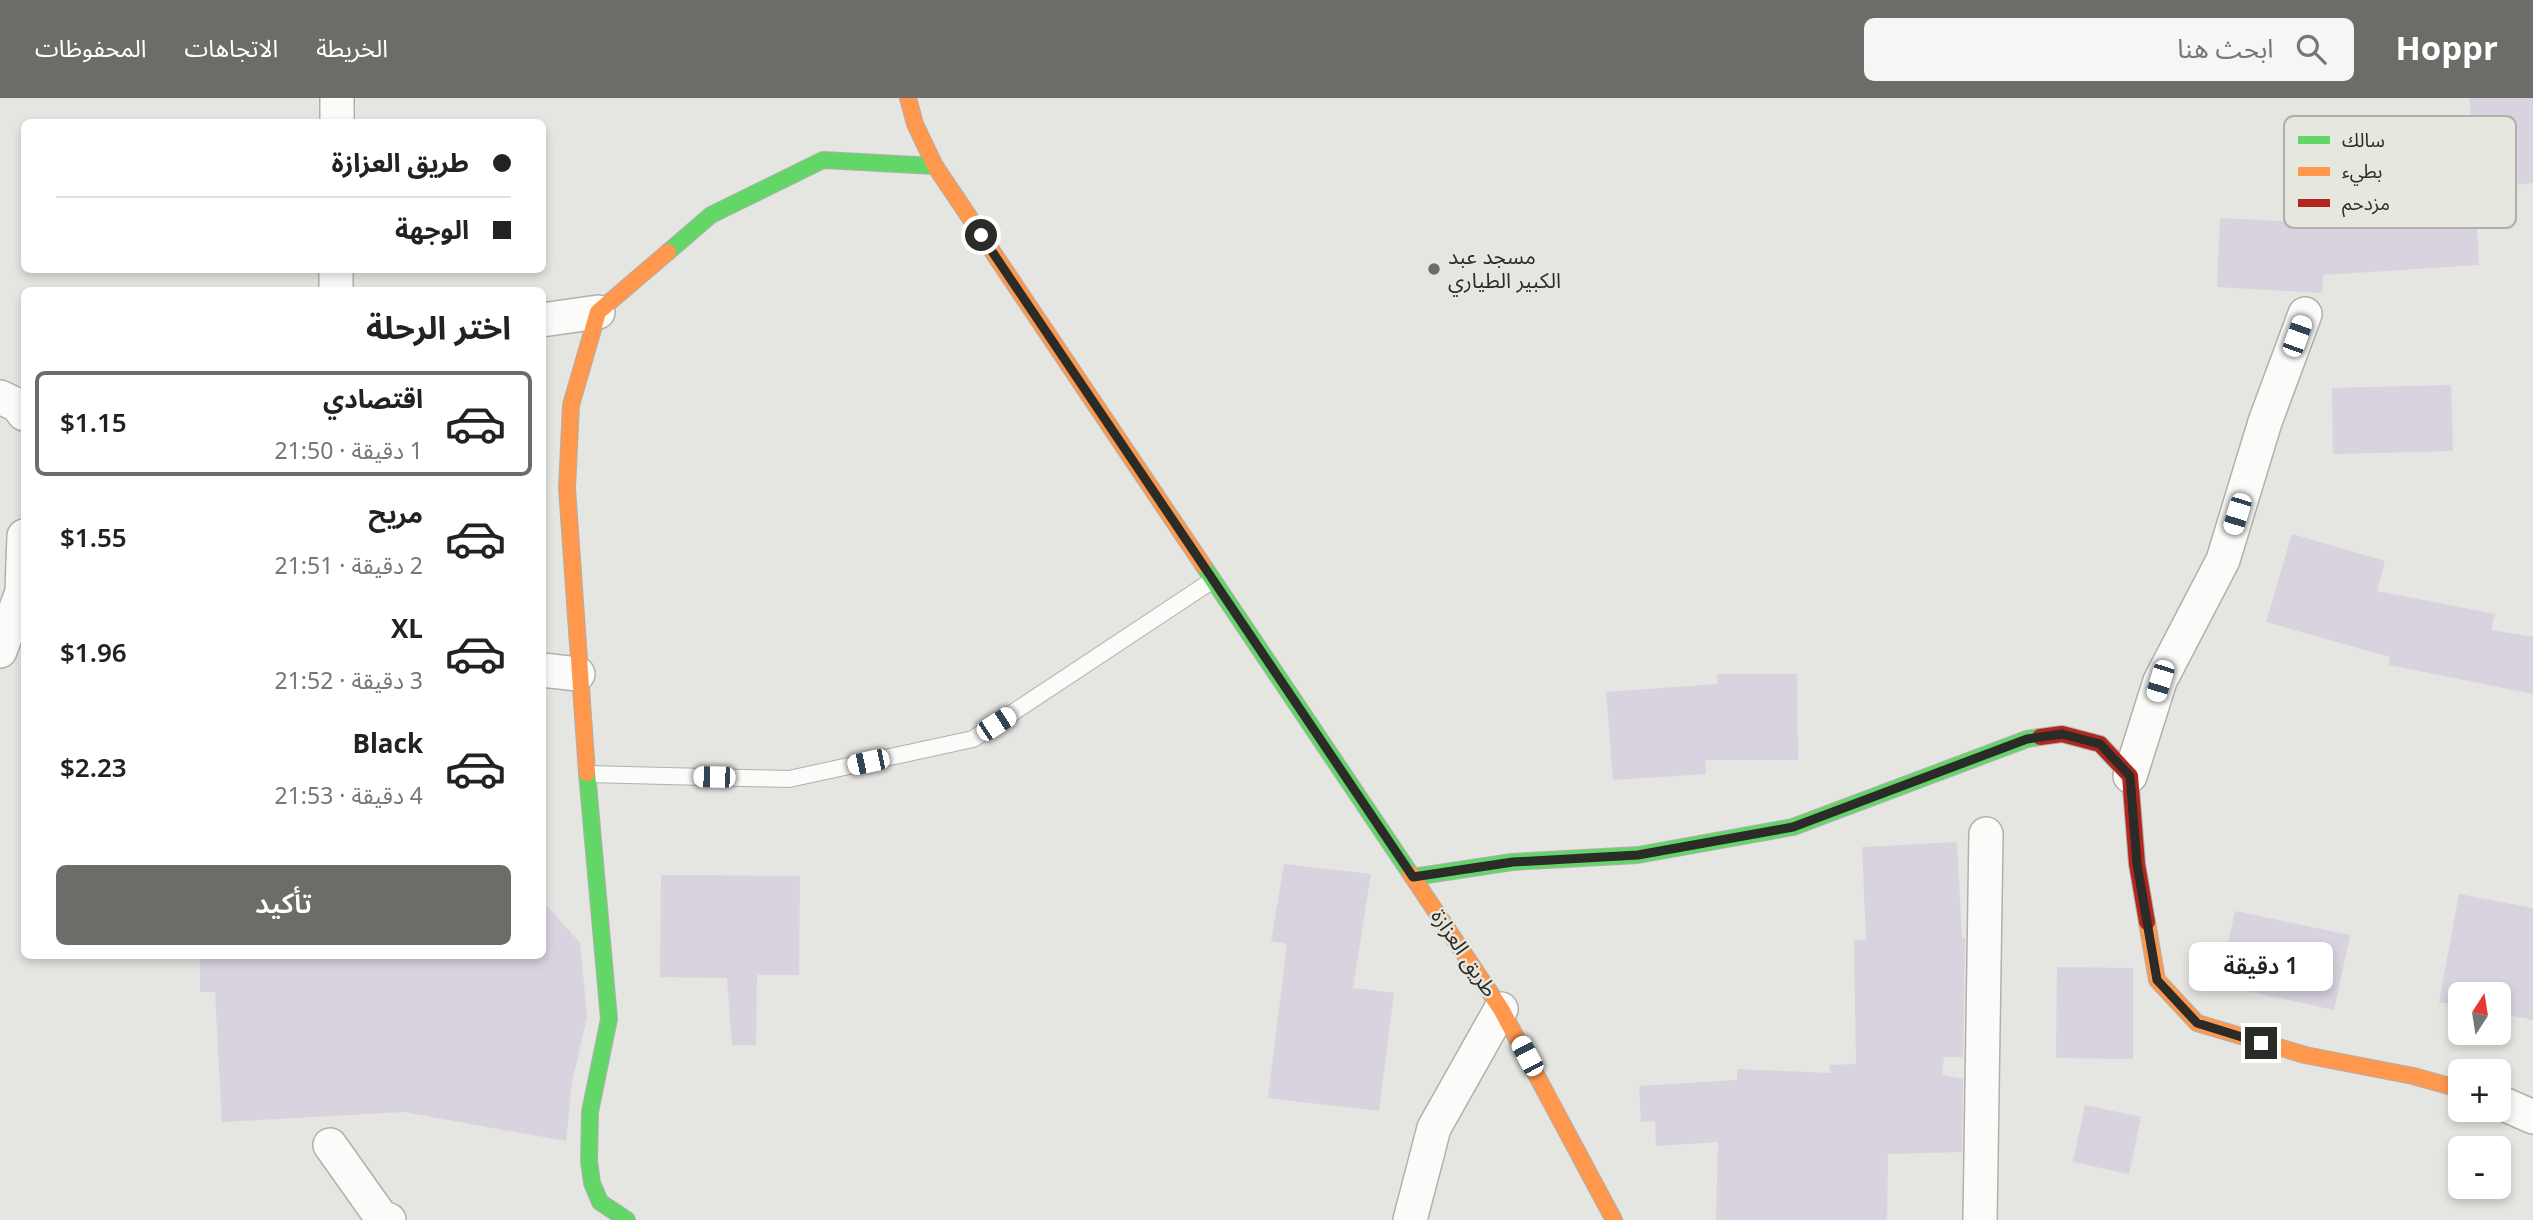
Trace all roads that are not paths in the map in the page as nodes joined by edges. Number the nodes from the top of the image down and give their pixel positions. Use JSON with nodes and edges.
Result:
{"nodes":[{"id":1,"x":337,"y":98,"type":"edge"},
{"id":2,"x":908,"y":98,"type":"edge"},
{"id":3,"x":337,"y":119,"type":"edge"},
{"id":4,"x":935,"y":166,"type":"junction"},
{"id":5,"x":598,"y":312,"type":"junction"},
{"id":6,"x":2305,"y":314,"type":"dead end"},
{"id":7,"x":546,"y":319,"type":"edge"},
{"id":8,"x":1213,"y":580,"type":"junction"},
{"id":9,"x":21,"y":595,"type":"edge"},
{"id":10,"x":0,"y":651,"type":"edge"},
{"id":11,"x":546,"y":670,"type":"edge"},
{"id":12,"x":578,"y":674,"type":"junction"},
{"id":13,"x":588,"y":774,"type":"junction"},
{"id":14,"x":2130,"y":776,"type":"junction"},
{"id":15,"x":1986,"y":834,"type":"dead end"},
{"id":16,"x":1413,"y":877,"type":"junction"},
{"id":17,"x":1502,"y":1009,"type":"junction"},
{"id":18,"x":2448,"y":1086,"type":"edge"},
{"id":19,"x":2511,"y":1107,"type":"edge"},
{"id":20,"x":2533,"y":1117,"type":"edge"},
{"id":21,"x":330,"y":1145,"type":"dead end"},
{"id":22,"x":389,"y":1220,"type":"edge"},
{"id":23,"x":627,"y":1220,"type":"edge"},
{"id":24,"x":1410,"y":1220,"type":"edge"},
{"id":25,"x":1614,"y":1220,"type":"edge"},
{"id":26,"x":1980,"y":1220,"type":"edge"}],
"edges":[{"from":1,"to":3,"type":"street"},
{"from":2,"to":4,"type":"street","name":"طريق العزازة"},
{"from":4,"to":5,"type":"street"},
{"from":4,"to":8,"type":"street","name":"طريق العزازة"},
{"from":5,"to":7,"type":"street"},
{"from":5,"to":12,"type":"street"},
{"from":6,"to":14,"type":"street"},
{"from":8,"to":13,"type":"lane"},
{"from":8,"to":16,"type":"street","name":"طريق العزازة"},
{"from":9,"to":10,"type":"street"},
{"from":11,"to":12,"type":"street"},
{"from":12,"to":13,"type":"street"},
{"from":13,"to":23,"type":"street"},
{"from":14,"to":16,"type":"street"},
{"from":14,"to":18,"type":"street"},
{"from":15,"to":26,"type":"street"},
{"from":16,"to":17,"type":"street","name":"طريق العزازة"},
{"from":17,"to":24,"type":"street"},
{"from":17,"to":25,"type":"street","name":"طريق العزازة"},
{"from":19,"to":20,"type":"street"},
{"from":21,"to":22,"type":"street"}]}
